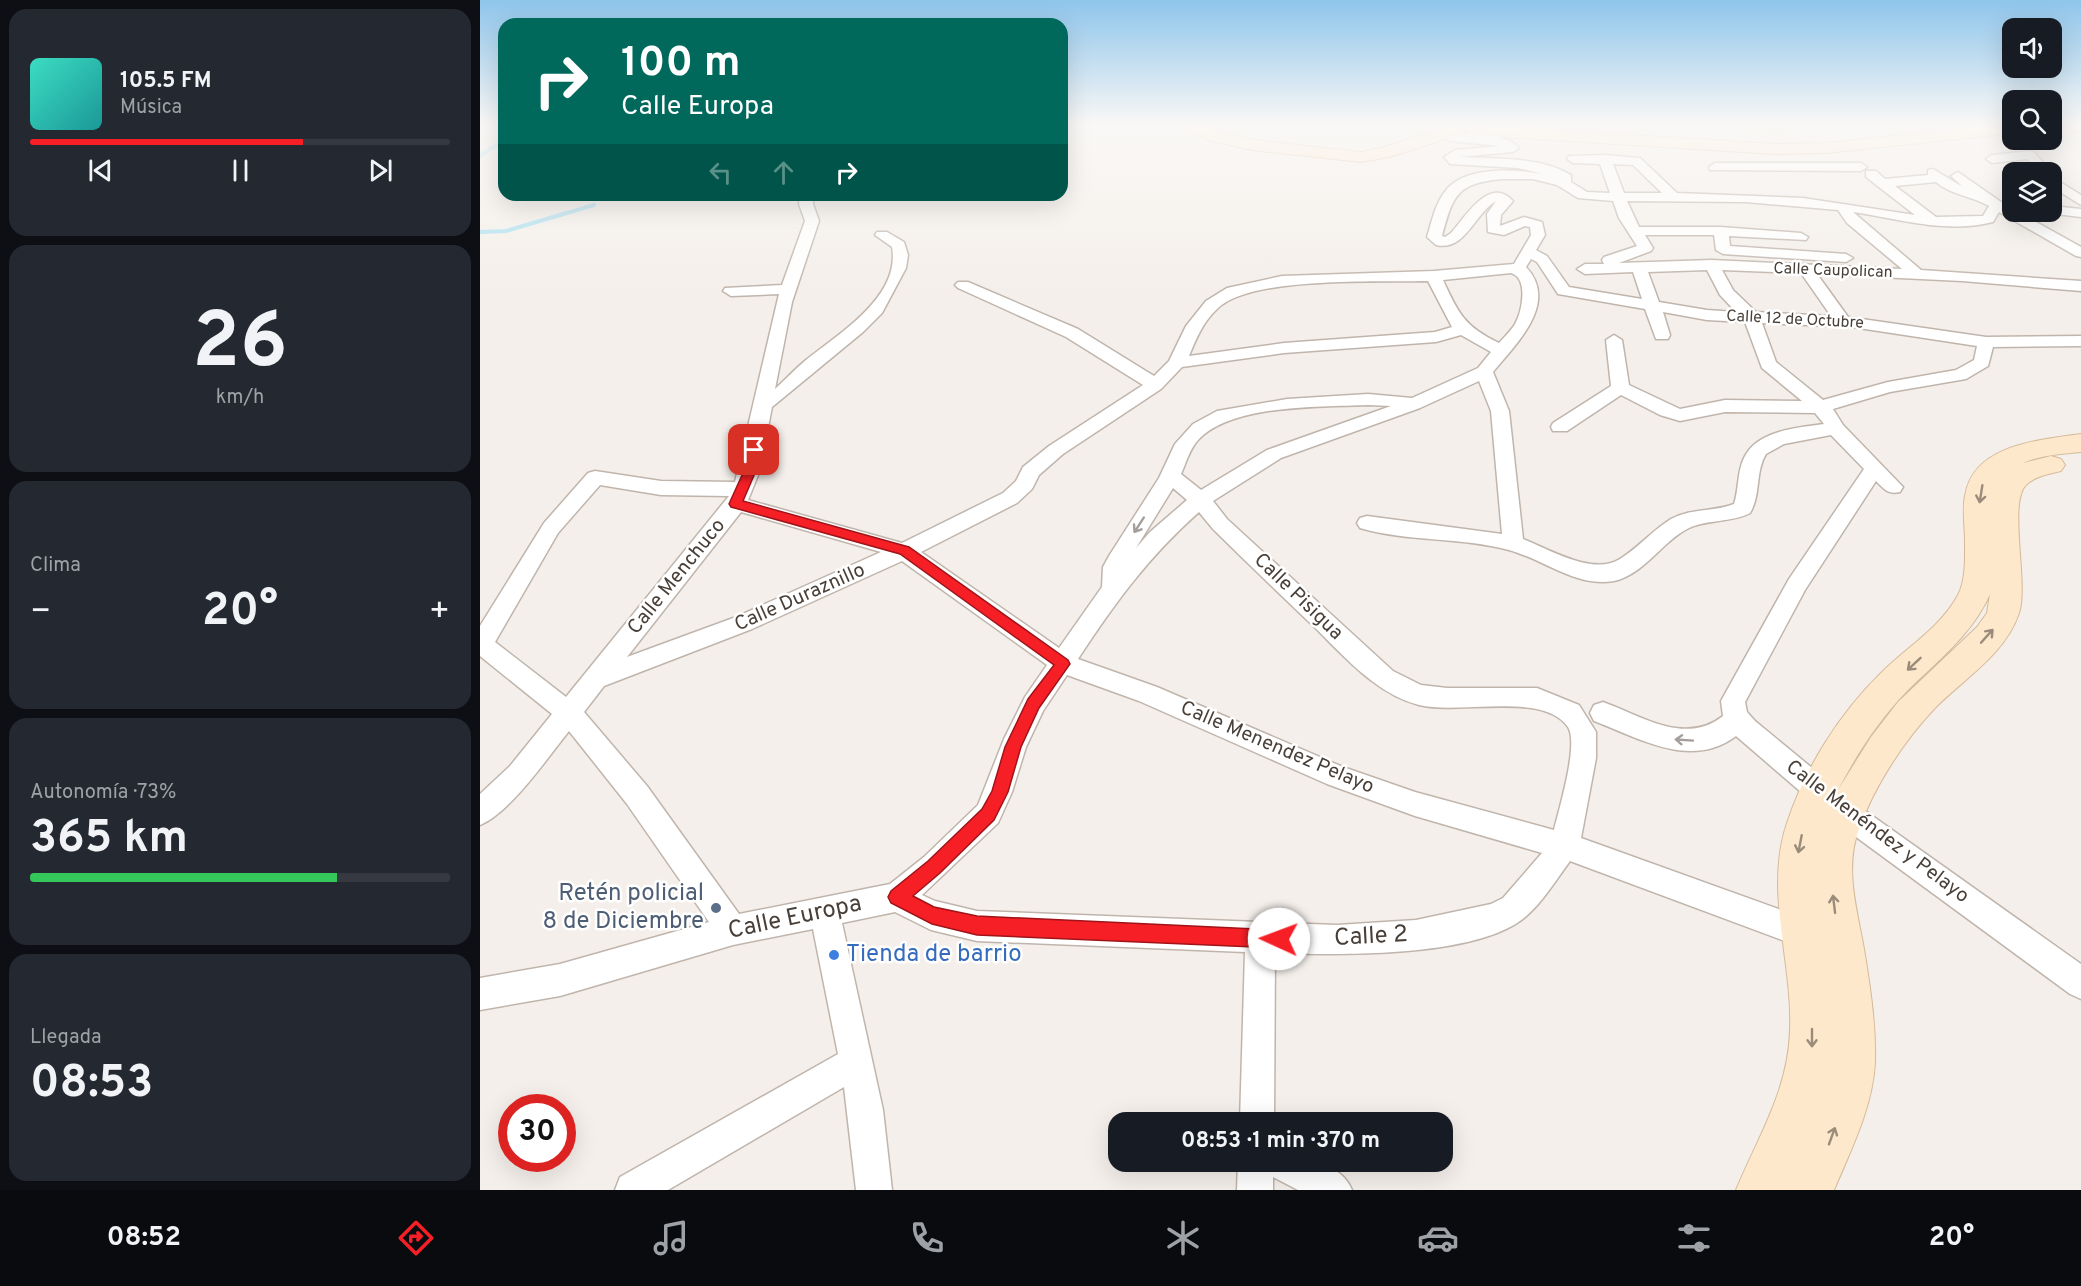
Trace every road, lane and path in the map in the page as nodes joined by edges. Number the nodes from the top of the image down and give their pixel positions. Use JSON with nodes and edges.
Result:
{"nodes":[{"id":1,"x":1479,"y":180,"type":"edge"},
{"id":2,"x":1550,"y":180,"type":"edge"},
{"id":3,"x":1564,"y":180,"type":"edge"},
{"id":4,"x":1613,"y":180,"type":"edge"},
{"id":5,"x":1656,"y":180,"type":"edge"},
{"id":6,"x":1741,"y":180,"type":"edge"},
{"id":7,"x":1878,"y":180,"type":"edge"},
{"id":8,"x":1905,"y":180,"type":"edge"},
{"id":9,"x":1943,"y":180,"type":"edge"},
{"id":10,"x":1962,"y":180,"type":"edge"},
{"id":11,"x":1561,"y":182,"type":"junction"},
{"id":12,"x":1723,"y":182,"type":"junction"},
{"id":13,"x":1882,"y":183,"type":"junction"},
{"id":14,"x":2062,"y":188,"type":"edge"},
{"id":15,"x":1672,"y":195,"type":"junction"},
{"id":16,"x":1620,"y":197,"type":"junction"},
{"id":17,"x":1983,"y":197,"type":"junction"},
{"id":18,"x":806,"y":201,"type":"edge"},
{"id":19,"x":2081,"y":201,"type":"edge"},
{"id":20,"x":2002,"y":204,"type":"edge"},
{"id":21,"x":1842,"y":206,"type":"junction"},
{"id":22,"x":2002,"y":206,"type":"edge"},
{"id":23,"x":2062,"y":211,"type":"edge"},
{"id":24,"x":2081,"y":213,"type":"edge"},
{"id":25,"x":1932,"y":220,"type":"junction"},
{"id":26,"x":2029,"y":222,"type":"edge"},
{"id":27,"x":1635,"y":231,"type":"junction"},
{"id":28,"x":1721,"y":231,"type":"junction"},
{"id":29,"x":882,"y":235,"type":"dead end"},
{"id":30,"x":1801,"y":237,"type":"dead end"},
{"id":31,"x":1830,"y":240,"type":"dead end"},
{"id":32,"x":1529,"y":252,"type":"junction"},
{"id":33,"x":2081,"y":253,"type":"edge"},
{"id":34,"x":1846,"y":258,"type":"junction"},
{"id":35,"x":1712,"y":265,"type":"junction"},
{"id":36,"x":1518,"y":269,"type":"junction"},
{"id":37,"x":1585,"y":269,"type":"dead end"},
{"id":38,"x":1614,"y":269,"type":"junction"},
{"id":39,"x":1640,"y":269,"type":"junction"},
{"id":40,"x":1806,"y":270,"type":"junction"},
{"id":41,"x":1869,"y":273,"type":"junction"},
{"id":42,"x":1917,"y":274,"type":"junction"},
{"id":43,"x":1434,"y":276,"type":"junction"},
{"id":44,"x":963,"y":285,"type":"dead end"},
{"id":45,"x":2081,"y":286,"type":"edge"},
{"id":46,"x":789,"y":289,"type":"junction"},
{"id":47,"x":731,"y":291,"type":"dead end"},
{"id":48,"x":1654,"y":307,"type":"junction"},
{"id":49,"x":1752,"y":318,"type":"junction"},
{"id":50,"x":1843,"y":321,"type":"junction"},
{"id":51,"x":1461,"y":330,"type":"junction"},
{"id":52,"x":1662,"y":335,"type":"dead end"},
{"id":53,"x":1614,"y":340,"type":"dead end"},
{"id":54,"x":2081,"y":341,"type":"edge"},
{"id":55,"x":1986,"y":342,"type":"junction"},
{"id":56,"x":1503,"y":351,"type":"junction"},
{"id":57,"x":1177,"y":363,"type":"junction"},
{"id":58,"x":1484,"y":372,"type":"junction"},
{"id":59,"x":1155,"y":385,"type":"junction"},
{"id":60,"x":1620,"y":388,"type":"junction"},
{"id":61,"x":764,"y":404,"type":"junction"},
{"id":62,"x":1414,"y":404,"type":"junction"},
{"id":63,"x":1820,"y":407,"type":"junction"},
{"id":64,"x":1560,"y":427,"type":"dead end"},
{"id":65,"x":1835,"y":428,"type":"junction"},
{"id":66,"x":2081,"y":443,"type":"edge"},
{"id":67,"x":2081,"y":460,"type":"edge"},
{"id":68,"x":1873,"y":470,"type":"junction"},
{"id":69,"x":1171,"y":476,"type":"junction"},
{"id":70,"x":1893,"y":487,"type":"dead end"},
{"id":71,"x":739,"y":496,"type":"junction"},
{"id":72,"x":1200,"y":500,"type":"junction"},
{"id":73,"x":1367,"y":523,"type":"dead end"},
{"id":74,"x":1513,"y":543,"type":"junction"},
{"id":75,"x":904,"y":551,"type":"junction"},
{"id":76,"x":1109,"y":594,"type":"junction"},
{"id":77,"x":480,"y":644,"type":"edge"},
{"id":78,"x":1063,"y":664,"type":"junction"},
{"id":79,"x":595,"y":679,"type":"junction"},
{"id":80,"x":569,"y":713,"type":"junction"},
{"id":81,"x":1603,"y":713,"type":"dead end"},
{"id":82,"x":1737,"y":720,"type":"junction"},
{"id":83,"x":1818,"y":792,"type":"junction"},
{"id":84,"x":480,"y":812,"type":"edge"},
{"id":85,"x":1847,"y":814,"type":"junction"},
{"id":86,"x":1565,"y":846,"type":"junction"},
{"id":87,"x":897,"y":897,"type":"junction"},
{"id":88,"x":824,"y":910,"type":"junction"},
{"id":89,"x":734,"y":930,"type":"junction"},
{"id":90,"x":1804,"y":933,"type":"junction"},
{"id":91,"x":1260,"y":938,"type":"junction"},
{"id":92,"x":1842,"y":946,"type":"junction"},
{"id":93,"x":2081,"y":983,"type":"edge"},
{"id":94,"x":480,"y":994,"type":"edge"},
{"id":95,"x":856,"y":1062,"type":"junction"},
{"id":96,"x":1257,"y":1112,"type":"edge"},
{"id":97,"x":1256,"y":1172,"type":"edge"},
{"id":98,"x":1300,"y":1172,"type":"edge"},
{"id":99,"x":633,"y":1190,"type":"edge"},
{"id":100,"x":874,"y":1190,"type":"edge"},
{"id":101,"x":1255,"y":1190,"type":"edge"},
{"id":102,"x":1334,"y":1190,"type":"edge"},
{"id":103,"x":1761,"y":1190,"type":"edge"},
{"id":104,"x":1808,"y":1190,"type":"edge"}],
"edges":[{"from":1,"to":32,"type":"street"},
{"from":2,"to":11,"type":"street"},
{"from":3,"to":11,"type":"street"},
{"from":4,"to":16,"type":"street"},
{"from":5,"to":15,"type":"street"},
{"from":6,"to":12,"type":"street"},
{"from":7,"to":13,"type":"street"},
{"from":8,"to":13,"type":"street"},
{"from":9,"to":17,"type":"street"},
{"from":10,"to":17,"type":"street"},
{"from":11,"to":16,"type":"street"},
{"from":12,"to":15,"type":"street"},
{"from":12,"to":21,"type":"street"},
{"from":13,"to":25,"type":"street"},
{"from":14,"to":19,"type":"street"},
{"from":15,"to":16,"type":"street"},
{"from":16,"to":27,"type":"street"},
{"from":17,"to":20,"type":"street"},
{"from":18,"to":46,"type":"street","name":"Calle Menchuco"},
{"from":21,"to":25,"type":"street"},
{"from":21,"to":42,"type":"street"},
{"from":22,"to":25,"type":"street"},
{"from":23,"to":24,"type":"street"},
{"from":26,"to":33,"type":"street"},
{"from":27,"to":28,"type":"street"},
{"from":27,"to":38,"type":"street"},
{"from":28,"to":30,"type":"street"},
{"from":28,"to":34,"type":"street"},
{"from":29,"to":61,"type":"street"},
{"from":31,"to":34,"type":"street"},
{"from":32,"to":36,"type":"street"},
{"from":32,"to":48,"type":"street","name":"Calle 12 de Octubre"},
{"from":34,"to":41,"type":"street"},
{"from":35,"to":39,"type":"street","name":"Calle Caupolican"},
{"from":35,"to":40,"type":"street","name":"Calle Caupolican"},
{"from":35,"to":49,"type":"street"},
{"from":36,"to":43,"type":"street"},
{"from":36,"to":56,"type":"street"},
{"from":37,"to":38,"type":"street","name":"Calle Caupolican"},
{"from":38,"to":39,"type":"street","name":"Calle Caupolican"},
{"from":39,"to":48,"type":"street"},
{"from":40,"to":41,"type":"street","name":"Calle Caupolican"},
{"from":40,"to":50,"type":"street"},
{"from":41,"to":42,"type":"street","name":"Calle Caupolican"},
{"from":42,"to":45,"type":"street","name":"Calle Caupolican"},
{"from":43,"to":51,"type":"street"},
{"from":43,"to":57,"type":"street","name":"Calle Duraznillo"},
{"from":44,"to":59,"type":"street"},
{"from":46,"to":47,"type":"street"},
{"from":46,"to":61,"type":"street","name":"Calle Menchuco"},
{"from":48,"to":49,"type":"street","name":"Calle 12 de Octubre"},
{"from":48,"to":52,"type":"street"},
{"from":49,"to":50,"type":"street","name":"Calle 12 de Octubre"},
{"from":49,"to":63,"type":"street"},
{"from":50,"to":55,"type":"street","name":"Calle 12 de Octubre"},
{"from":51,"to":56,"type":"street"},
{"from":51,"to":57,"type":"street"},
{"from":53,"to":60,"type":"street"},
{"from":54,"to":55,"type":"street","name":"Calle 12 de Octubre"},
{"from":55,"to":63,"type":"street"},
{"from":56,"to":58,"type":"street"},
{"from":57,"to":59,"type":"street","name":"Calle Duraznillo"},
{"from":58,"to":62,"type":"street"},
{"from":58,"to":74,"type":"street"},
{"from":59,"to":75,"type":"street","name":"Calle Duraznillo"},
{"from":60,"to":63,"type":"street"},
{"from":60,"to":64,"type":"street"},
{"from":61,"to":71,"type":"street","name":"Calle Menchuco"},
{"from":62,"to":69,"type":"street"},
{"from":62,"to":72,"type":"street"},
{"from":63,"to":65,"type":"street"},
{"from":65,"to":68,"type":"street"},
{"from":65,"to":74,"type":"street"},
{"from":66,"to":83,"type":"main road","one_way":true},
{"from":85,"to":67,"type":"main road","one_way":true},
{"from":68,"to":70,"type":"street"},
{"from":68,"to":82,"type":"street"},
{"from":69,"to":72,"type":"street","name":"Calle Pisigua"},
{"from":69,"to":76,"type":"street","one_way":true},
{"from":71,"to":75,"type":"street","name":"Calle Menendez Pelayo"},
{"from":71,"to":77,"type":"street","name":"Calle Menendez Pelayo"},
{"from":71,"to":79,"type":"street","name":"Calle Menchuco"},
{"from":72,"to":76,"type":"street"},
{"from":72,"to":86,"type":"street","name":"Calle Pisigua"},
{"from":73,"to":74,"type":"street"},
{"from":75,"to":78,"type":"street","name":"Calle Menendez Pelayo"},
{"from":75,"to":79,"type":"street","name":"Calle Duraznillo"},
{"from":76,"to":78,"type":"street","name":"Calle Europa"},
{"from":77,"to":80,"type":"street"},
{"from":78,"to":86,"type":"street","name":"Calle Menendez Pelayo"},
{"from":78,"to":87,"type":"street","name":"Calle Europa"},
{"from":79,"to":80,"type":"street","name":"Calle Menchuco"},
{"from":80,"to":84,"type":"street","name":"Calle Menchuco"},
{"from":80,"to":89,"type":"street"},
{"from":82,"to":81,"type":"street","one_way":true},
{"from":82,"to":83,"type":"street","name":"Calle Menéndez y Pelayo"},
{"from":83,"to":85,"type":"street","name":"Calle Menéndez y Pelayo"},
{"from":83,"to":90,"type":"main road","one_way":true},
{"from":92,"to":85,"type":"main road","one_way":true},
{"from":85,"to":93,"type":"street","name":"Calle Menéndez y Pelayo"},
{"from":86,"to":90,"type":"street","name":"Calle Menendez Pelayo"},
{"from":86,"to":91,"type":"street","name":"Calle 2"},
{"from":87,"to":88,"type":"street","name":"Calle Europa"},
{"from":87,"to":91,"type":"street","name":"Calle 2"},
{"from":88,"to":89,"type":"street","name":"Calle Europa"},
{"from":88,"to":95,"type":"street"},
{"from":89,"to":94,"type":"street","name":"Calle Europa"},
{"from":90,"to":92,"type":"street","name":"Calle Menendez Pelayo"},
{"from":90,"to":103,"type":"main road","one_way":true},
{"from":91,"to":96,"type":"street"},
{"from":104,"to":92,"type":"main road","one_way":true},
{"from":95,"to":99,"type":"street"},
{"from":95,"to":100,"type":"street"},
{"from":97,"to":101,"type":"street"},
{"from":98,"to":102,"type":"street"}]}
